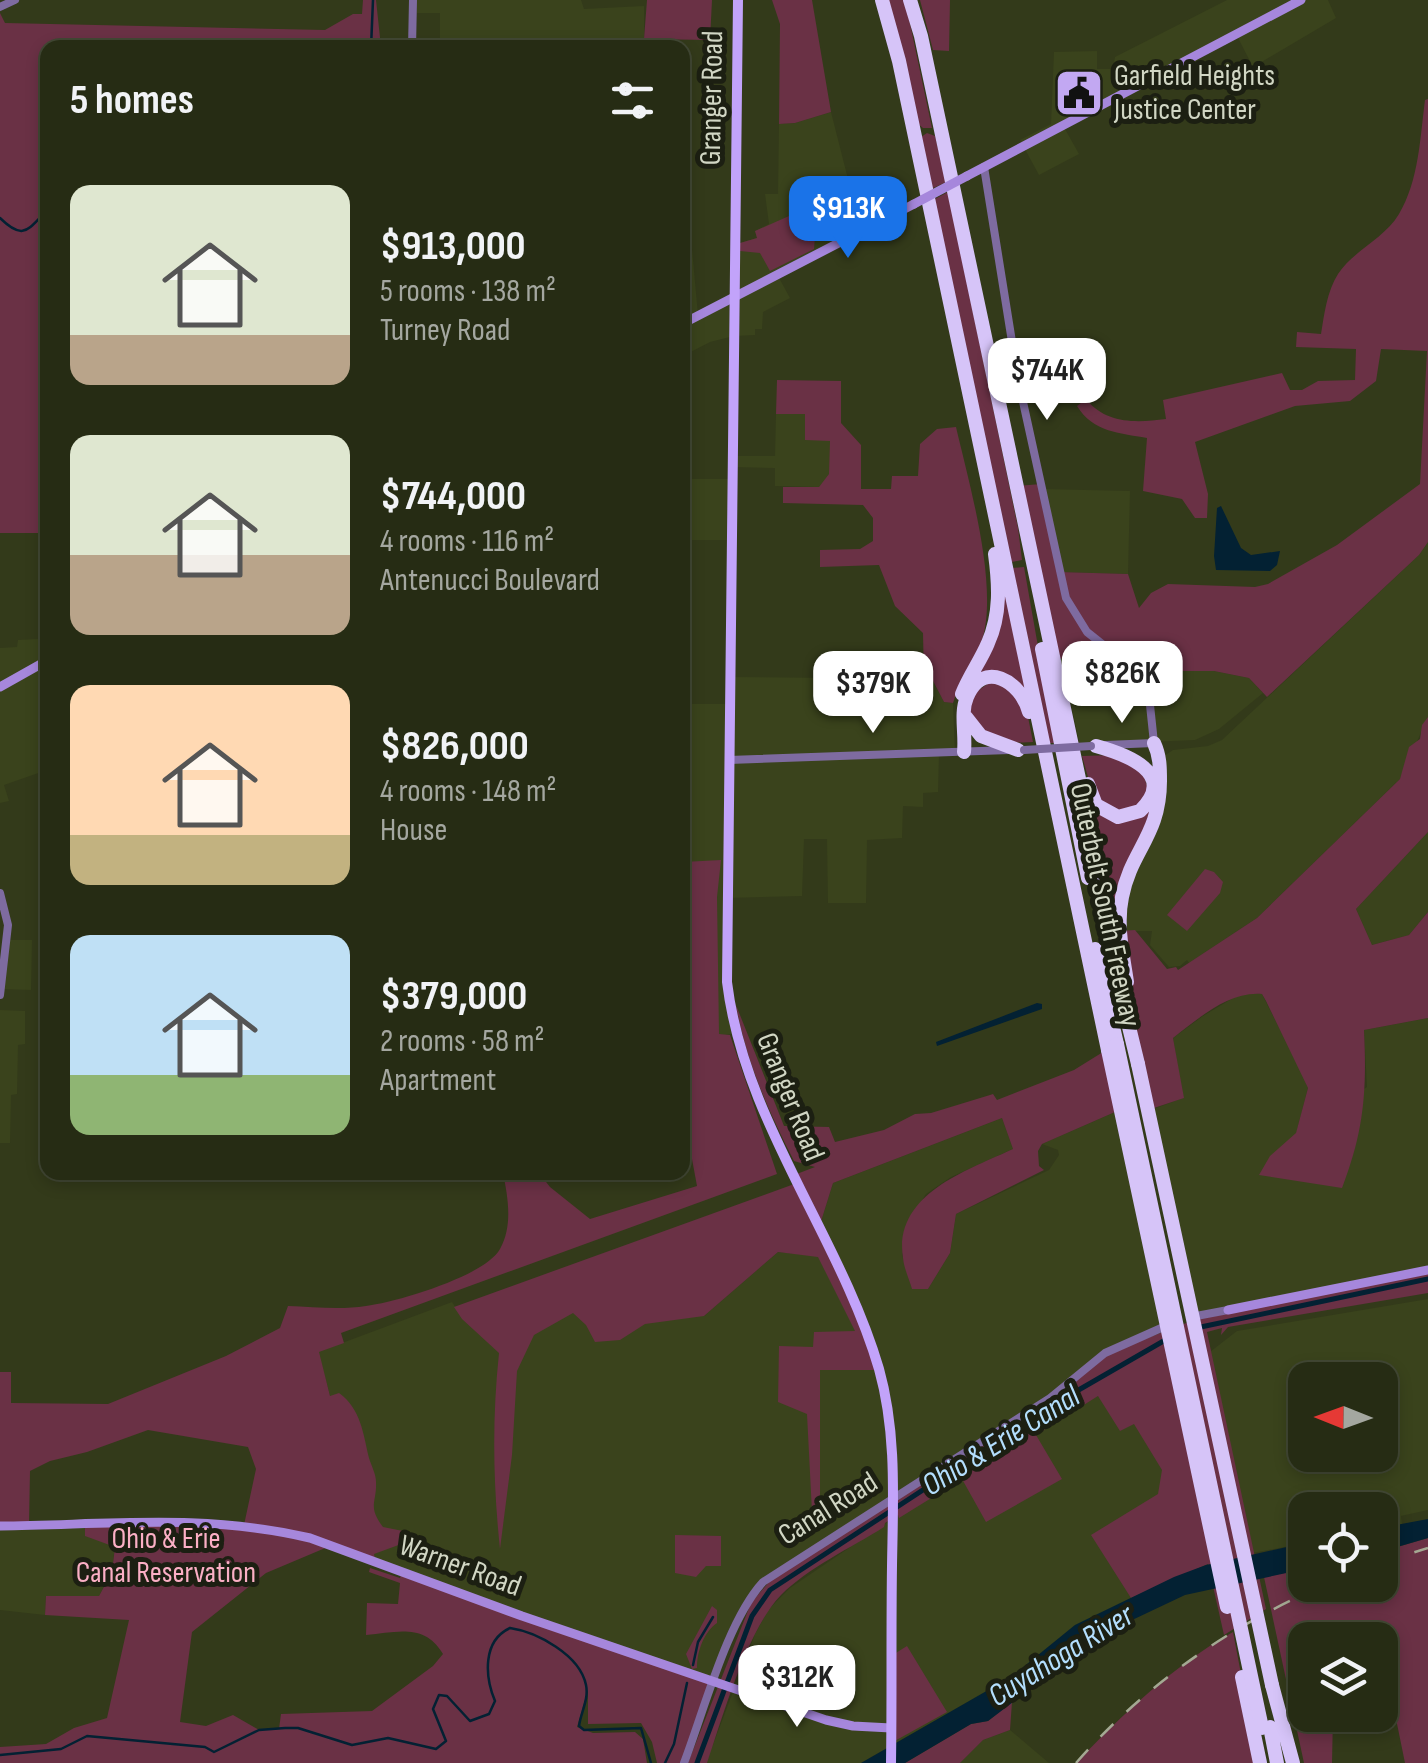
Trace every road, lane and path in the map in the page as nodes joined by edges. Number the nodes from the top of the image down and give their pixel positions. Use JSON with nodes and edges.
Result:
{"nodes":[{"id":1,"x":15,"y":0,"type":"edge"},
{"id":2,"x":413,"y":0,"type":"edge"},
{"id":3,"x":738,"y":0,"type":"edge"},
{"id":4,"x":882,"y":0,"type":"edge"},
{"id":5,"x":910,"y":0,"type":"edge"},
{"id":6,"x":1301,"y":0,"type":"edge"},
{"id":7,"x":0,"y":8,"type":"edge"},
{"id":8,"x":412,"y":40,"type":"edge"},
{"id":9,"x":984,"y":166,"type":"junction"},
{"id":10,"x":734,"y":298,"type":"junction"},
{"id":11,"x":690,"y":320,"type":"edge"},
{"id":12,"x":1005,"y":432,"type":"junction"},
{"id":13,"x":980,"y":444,"type":"junction"},
{"id":14,"x":1044,"y":618,"type":"junction"},
{"id":15,"x":40,"y":664,"type":"edge"},
{"id":16,"x":0,"y":687,"type":"edge"},
{"id":17,"x":964,"y":709,"type":"junction"},
{"id":18,"x":1154,"y":743,"type":"junction"},
{"id":19,"x":1094,"y":746,"type":"junction"},
{"id":20,"x":1021,"y":750,"type":"junction"},
{"id":21,"x":964,"y":752,"type":"junction"},
{"id":22,"x":729,"y":760,"type":"junction"},
{"id":23,"x":1151,"y":779,"type":"junction"},
{"id":24,"x":1056,"y":810,"type":"junction"},
{"id":25,"x":0,"y":893,"type":"edge"},
{"id":26,"x":0,"y":996,"type":"edge"},
{"id":27,"x":1124,"y":1044,"type":"junction"},
{"id":28,"x":1428,"y":1270,"type":"edge"},
{"id":29,"x":1228,"y":1310,"type":"joint"},
{"id":30,"x":893,"y":1505,"type":"junction"},
{"id":31,"x":0,"y":1526,"type":"edge"},
{"id":32,"x":720,"y":1684,"type":"junction"},
{"id":33,"x":1269,"y":1727,"type":"junction"},
{"id":34,"x":891,"y":1728,"type":"junction"},
{"id":35,"x":684,"y":1763,"type":"edge"},
{"id":36,"x":891,"y":1763,"type":"edge"},
{"id":37,"x":1260,"y":1763,"type":"edge"},
{"id":38,"x":1269,"y":1763,"type":"edge"},
{"id":39,"x":1277,"y":1763,"type":"edge"},
{"id":40,"x":1290,"y":1763,"type":"edge"}],
"edges":[{"from":1,"to":7,"type":"street"},
{"from":2,"to":8,"type":"street"},
{"from":3,"to":10,"type":"main road","name":"Granger Road"},
{"from":4,"to":13,"type":"highway","name":"Outerbelt South Freeway"},
{"from":5,"to":12,"type":"highway","name":"Outerbelt South Freeway"},
{"from":6,"to":9,"type":"main road"},
{"from":9,"to":10,"type":"main road","bridge":true},
{"from":9,"to":18,"type":"street"},
{"from":10,"to":11,"type":"main road"},
{"from":10,"to":22,"type":"main road","name":"Granger Road"},
{"from":12,"to":14,"type":"highway","name":"Outerbelt South Freeway"},
{"from":12,"to":27,"type":"highway"},
{"from":13,"to":21,"type":"highway"},
{"from":13,"to":24,"type":"highway","name":"Outerbelt South Freeway"},
{"from":14,"to":23,"type":"highway"},
{"from":14,"to":27,"type":"highway","name":"Outerbelt South Freeway"},
{"from":15,"to":16,"type":"main road"},
{"from":17,"to":20,"type":"highway"},
{"from":17,"to":21,"type":"highway"},
{"from":17,"to":24,"type":"highway"},
{"from":18,"to":19,"type":"street"},
{"from":18,"to":23,"type":"highway"},
{"from":18,"to":27,"type":"highway"},
{"from":19,"to":20,"type":"street","bridge":true},
{"from":19,"to":23,"type":"highway"},
{"from":20,"to":21,"type":"street"},
{"from":21,"to":22,"type":"street"},
{"from":22,"to":30,"type":"main road","name":"Granger Road"},
{"from":24,"to":27,"type":"highway","name":"Outerbelt South Freeway"},
{"from":25,"to":26,"type":"street"},
{"from":27,"to":33,"type":"highway","name":"Outerbelt South Freeway","bridge":true},
{"from":27,"to":33,"type":"highway","name":"Outerbelt South Freeway","bridge":true},
{"from":28,"to":29,"type":"main road","name":"Canal Road"},
{"from":29,"to":30,"type":"street","name":"Canal Road"},
{"from":30,"to":32,"type":"street","name":"Canal Road"},
{"from":30,"to":34,"type":"main road","name":"Granger Road"},
{"from":31,"to":32,"type":"main road","name":"Warner Road"},
{"from":32,"to":34,"type":"main road","name":"Warner Road"},
{"from":32,"to":35,"type":"street","name":"Canal Road"},
{"from":33,"to":37,"type":"highway","name":"Outerbelt South Freeway"},
{"from":33,"to":38,"type":"highway"},
{"from":33,"to":39,"type":"highway"},
{"from":33,"to":40,"type":"highway","name":"Outerbelt South Freeway"},
{"from":34,"to":36,"type":"main road","name":"Granger Road"}]}
